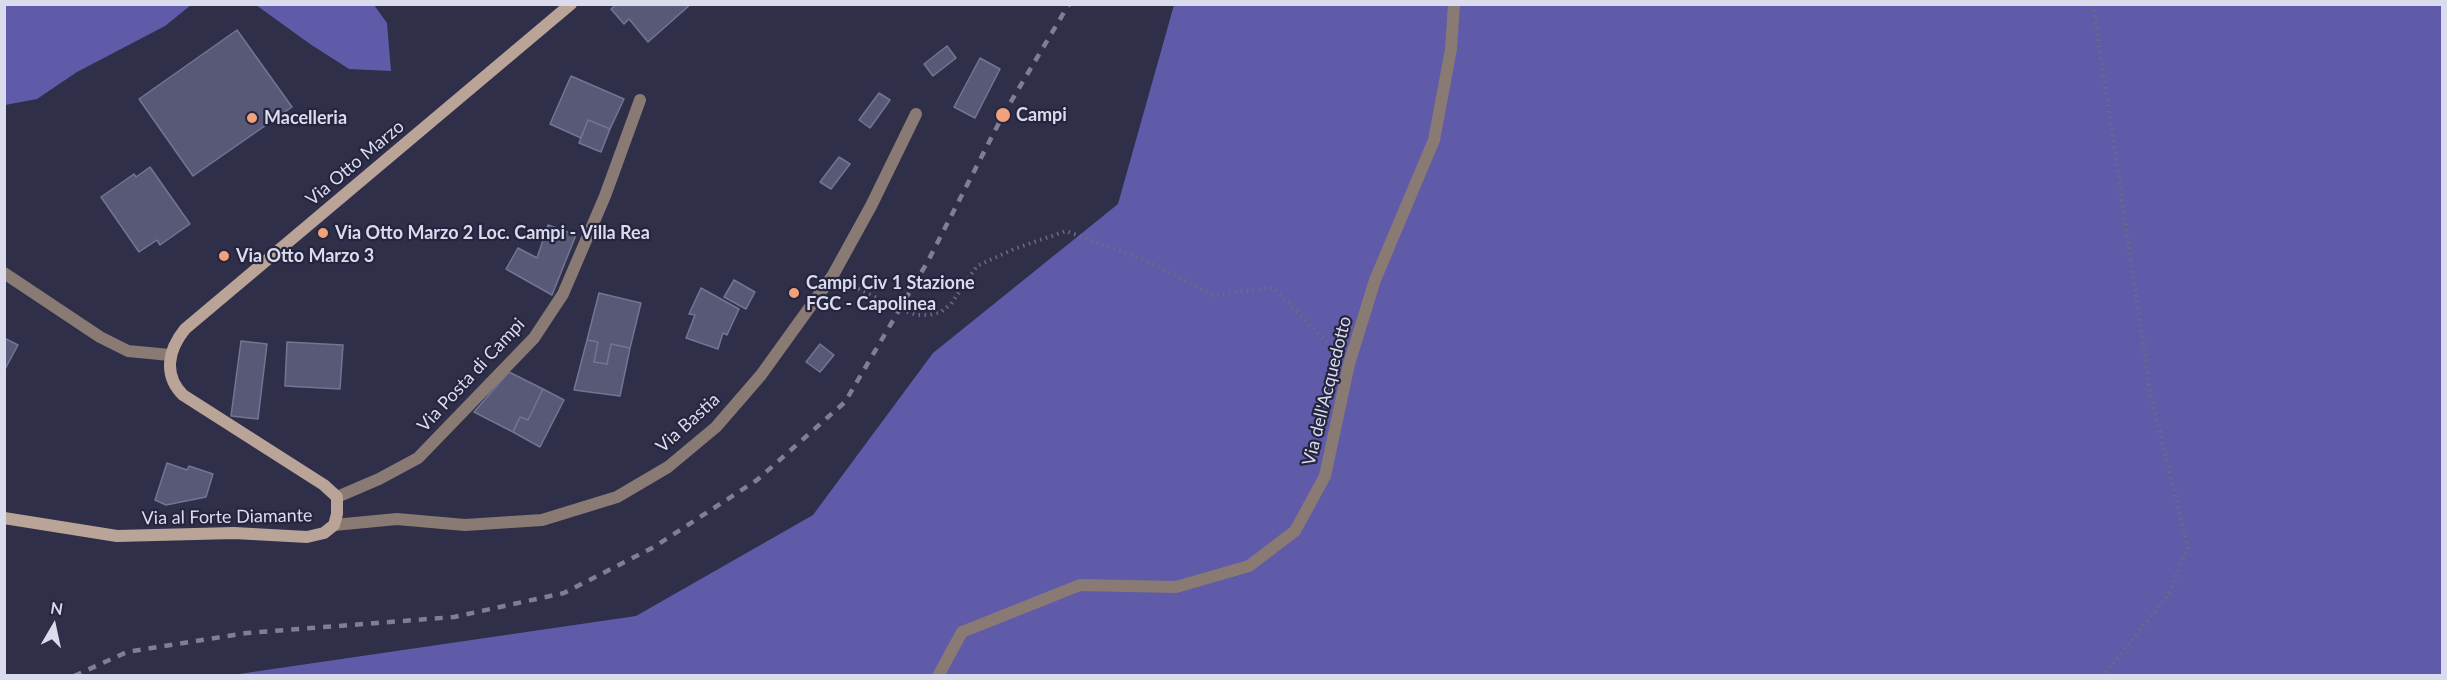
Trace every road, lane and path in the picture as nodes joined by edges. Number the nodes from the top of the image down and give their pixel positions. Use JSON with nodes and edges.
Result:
{"nodes":[{"id":1,"x":571,"y":4,"type":"edge"},
{"id":2,"x":1454,"y":4,"type":"edge"},
{"id":3,"x":2093,"y":4,"type":"edge"},
{"id":4,"x":640,"y":100,"type":"dead end"},
{"id":5,"x":916,"y":114,"type":"dead end"},
{"id":6,"x":4,"y":273,"type":"edge"},
{"id":7,"x":833,"y":275,"type":"junction"},
{"id":8,"x":170,"y":355,"type":"junction"},
{"id":9,"x":1349,"y":364,"type":"junction"},
{"id":10,"x":337,"y":497,"type":"junction"},
{"id":11,"x":4,"y":518,"type":"edge"},
{"id":12,"x":334,"y":525,"type":"junction"},
{"id":13,"x":938,"y":675,"type":"edge"},
{"id":14,"x":2103,"y":675,"type":"edge"}],
"edges":[{"from":1,"to":8,"type":"main road","name":"Via Otto Marzo"},
{"from":2,"to":9,"type":"street","name":"Via dell'Acquedotto"},
{"from":3,"to":14,"type":"path"},
{"from":4,"to":10,"type":"street","name":"Via Posta di Campi"},
{"from":5,"to":7,"type":"street","name":"Via Bastia"},
{"from":6,"to":8,"type":"street"},
{"from":7,"to":9,"type":"path"},
{"from":7,"to":12,"type":"street","name":"Via Bastia"},
{"from":8,"to":10,"type":"main road","name":"Via al Forte Diamante"},
{"from":9,"to":13,"type":"street","name":"Via dell'Acquedotto"},
{"from":10,"to":12,"type":"main road","name":"Via al Forte Diamante"},
{"from":11,"to":12,"type":"main road","name":"Via al Forte Diamante"}]}
